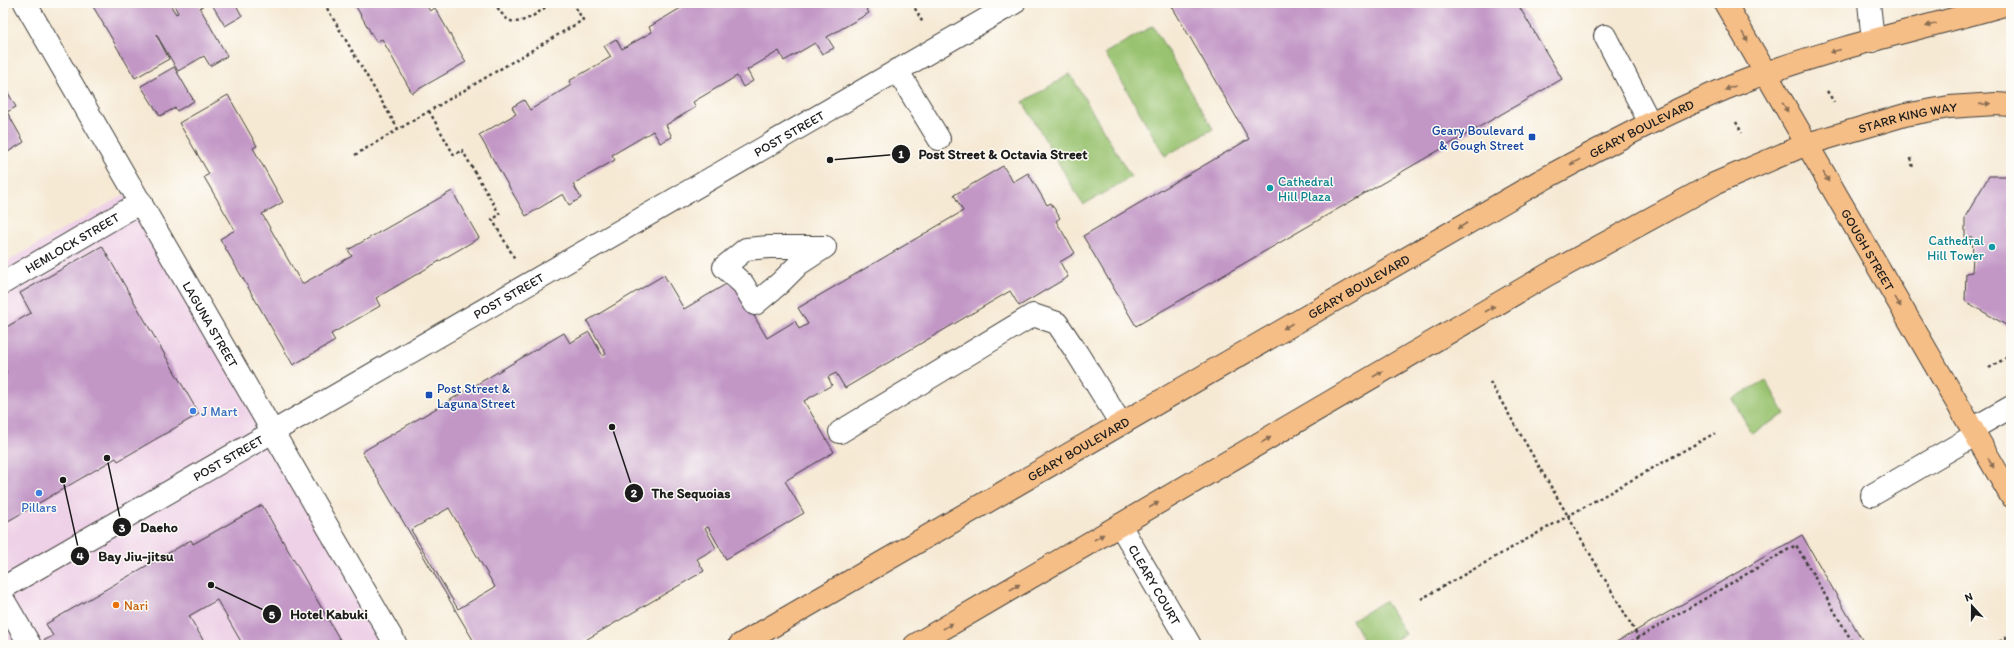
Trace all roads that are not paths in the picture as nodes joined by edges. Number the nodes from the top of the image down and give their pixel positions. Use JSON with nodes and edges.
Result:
{"nodes":[{"id":1,"x":25,"y":3,"type":"edge"},
{"id":2,"x":1014,"y":3,"type":"edge"},
{"id":3,"x":1725,"y":3,"type":"edge"},
{"id":4,"x":1869,"y":3,"type":"edge"},
{"id":5,"x":2011,"y":3,"type":"edge"},
{"id":6,"x":1605,"y":36,"type":"dead end"},
{"id":7,"x":1873,"y":41,"type":"junction"},
{"id":8,"x":897,"y":70,"type":"junction"},
{"id":9,"x":1766,"y":73,"type":"junction"},
{"id":10,"x":2011,"y":105,"type":"edge"},
{"id":11,"x":1650,"y":123,"type":"junction"},
{"id":12,"x":939,"y":139,"type":"dead end"},
{"id":13,"x":1806,"y":144,"type":"junction"},
{"id":14,"x":141,"y":202,"type":"junction"},
{"id":15,"x":5,"y":278,"type":"edge"},
{"id":16,"x":2011,"y":407,"type":"edge"},
{"id":17,"x":1121,"y":424,"type":"junction"},
{"id":18,"x":274,"y":432,"type":"junction"},
{"id":19,"x":840,"y":432,"type":"dead end"},
{"id":20,"x":1974,"y":432,"type":"junction"},
{"id":21,"x":1872,"y":495,"type":"dead end"},
{"id":22,"x":2011,"y":496,"type":"edge"},
{"id":23,"x":1120,"y":525,"type":"junction"},
{"id":24,"x":3,"y":588,"type":"edge"},
{"id":25,"x":3,"y":599,"type":"edge"},
{"id":26,"x":30,"y":645,"type":"edge"},
{"id":27,"x":396,"y":645,"type":"edge"},
{"id":28,"x":740,"y":645,"type":"edge"},
{"id":29,"x":915,"y":645,"type":"edge"},
{"id":30,"x":1190,"y":645,"type":"edge"}],
"edges":[{"from":1,"to":14,"type":"street","name":"LAGUNA STREET"},
{"from":2,"to":8,"type":"street","name":"POST STREET"},
{"from":3,"to":9,"type":"main road","name":"GOUGH STREET","one_way":true},
{"from":4,"to":7,"type":"street"},
{"from":5,"to":7,"type":"main road","name":"GEARY BOULEVARD","one_way":true},
{"from":6,"to":11,"type":"street"},
{"from":7,"to":9,"type":"main road","name":"GEARY BOULEVARD","one_way":true},
{"from":8,"to":12,"type":"street"},
{"from":8,"to":18,"type":"street","name":"POST STREET"},
{"from":9,"to":11,"type":"main road","name":"GEARY BOULEVARD","one_way":true},
{"from":9,"to":13,"type":"main road","name":"GOUGH STREET","one_way":true},
{"from":13,"to":10,"type":"main road","name":"STARR KING WAY","one_way":true},
{"from":11,"to":17,"type":"main road","name":"GEARY BOULEVARD","one_way":true},
{"from":13,"to":20,"type":"main road","name":"GOUGH STREET","one_way":true},
{"from":23,"to":13,"type":"main road","one_way":true},
{"from":14,"to":15,"type":"street","name":"HEMLOCK STREET"},
{"from":14,"to":18,"type":"street","name":"LAGUNA STREET"},
{"from":16,"to":20,"type":"street"},
{"from":17,"to":19,"type":"street"},
{"from":17,"to":28,"type":"main road","name":"GEARY BOULEVARD"},
{"from":18,"to":24,"type":"street","name":"POST STREET"},
{"from":18,"to":27,"type":"street","name":"LAGUNA STREET"},
{"from":20,"to":21,"type":"street"},
{"from":20,"to":22,"type":"main road","name":"GOUGH STREET","one_way":true},
{"from":29,"to":23,"type":"main road","one_way":true},
{"from":23,"to":30,"type":"street","name":"CLEARY COURT"},
{"from":25,"to":26,"type":"street"}]}
